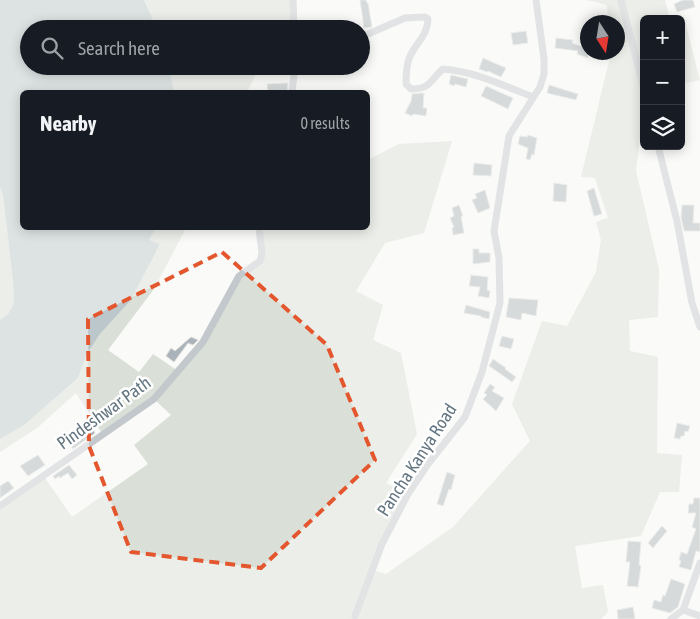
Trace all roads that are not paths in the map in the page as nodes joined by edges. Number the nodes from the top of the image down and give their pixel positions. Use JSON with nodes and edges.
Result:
{"nodes":[{"id":1,"x":292,"y":0,"type":"edge"},
{"id":2,"x":536,"y":0,"type":"edge"},
{"id":3,"x":620,"y":0,"type":"edge"},
{"id":4,"x":293,"y":20,"type":"edge"},
{"id":5,"x":370,"y":34,"type":"edge"},
{"id":6,"x":640,"y":74,"type":"edge"},
{"id":7,"x":294,"y":75,"type":"edge"},
{"id":8,"x":292,"y":90,"type":"edge"},
{"id":9,"x":533,"y":98,"type":"junction"},
{"id":10,"x":659,"y":150,"type":"edge"},
{"id":11,"x":259,"y":230,"type":"edge"},
{"id":12,"x":700,"y":327,"type":"edge"},
{"id":13,"x":0,"y":506,"type":"edge"},
{"id":14,"x":700,"y":563,"type":"edge"},
{"id":15,"x":683,"y":610,"type":"junction"},
{"id":16,"x":354,"y":616,"type":"dead end"},
{"id":17,"x":700,"y":616,"type":"edge"},
{"id":18,"x":672,"y":619,"type":"edge"}],
"edges":[{"from":1,"to":4,"type":"street"},
{"from":2,"to":9,"type":"street","name":"Pancha Kanya Road"},
{"from":3,"to":6,"type":"street"},
{"from":5,"to":9,"type":"street"},
{"from":7,"to":8,"type":"street"},
{"from":9,"to":16,"type":"street","name":"Pancha Kanya Road"},
{"from":10,"to":12,"type":"street"},
{"from":11,"to":13,"type":"street","name":"Pindeshwar Path"},
{"from":14,"to":15,"type":"street"},
{"from":15,"to":17,"type":"street"},
{"from":15,"to":18,"type":"street"}]}
